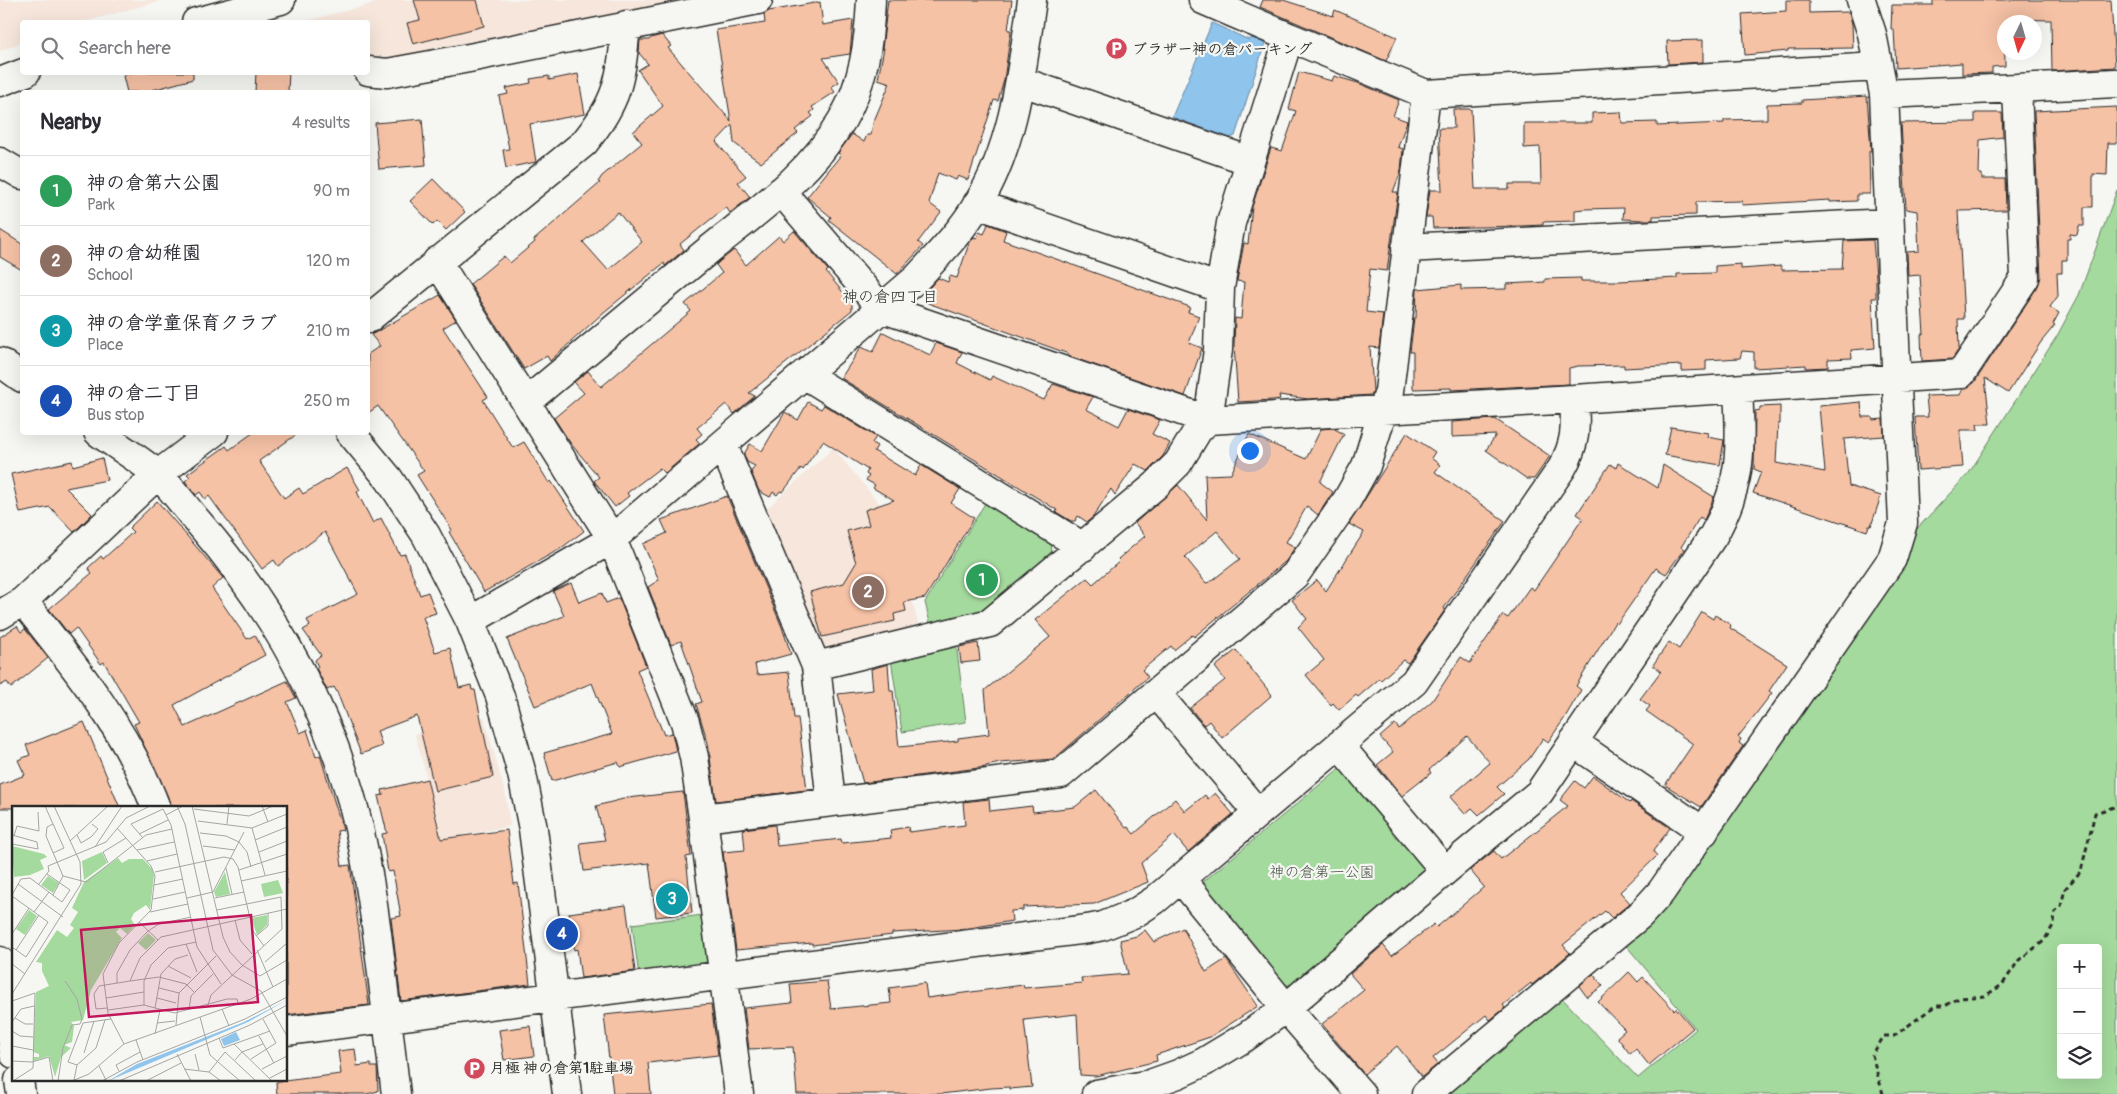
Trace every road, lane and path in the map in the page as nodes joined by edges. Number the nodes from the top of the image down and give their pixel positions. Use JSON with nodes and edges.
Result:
{"nodes":[{"id":1,"x":281,"y":0,"type":"edge"},
{"id":2,"x":758,"y":0,"type":"edge"},
{"id":3,"x":871,"y":0,"type":"edge"},
{"id":4,"x":1032,"y":0,"type":"edge"},
{"id":5,"x":1203,"y":0,"type":"edge"},
{"id":6,"x":1861,"y":0,"type":"edge"},
{"id":7,"x":1235,"y":6,"type":"edge"},
{"id":8,"x":251,"y":15,"type":"edge"},
{"id":9,"x":212,"y":20,"type":"edge"},
{"id":10,"x":626,"y":26,"type":"junction"},
{"id":11,"x":1289,"y":37,"type":"junction"},
{"id":12,"x":1877,"y":67,"type":"junction"},
{"id":13,"x":370,"y":71,"type":"edge"},
{"id":14,"x":20,"y":74,"type":"edge"},
{"id":15,"x":1020,"y":81,"type":"junction"},
{"id":16,"x":0,"y":82,"type":"edge"},
{"id":17,"x":2116,"y":83,"type":"dead end"},
{"id":18,"x":2017,"y":88,"type":"junction"},
{"id":19,"x":1426,"y":94,"type":"junction"},
{"id":20,"x":1884,"y":94,"type":"junction"},
{"id":21,"x":1250,"y":161,"type":"junction"},
{"id":22,"x":0,"y":162,"type":"edge"},
{"id":23,"x":20,"y":174,"type":"edge"},
{"id":24,"x":780,"y":191,"type":"junction"},
{"id":25,"x":977,"y":204,"type":"junction"},
{"id":26,"x":1888,"y":223,"type":"junction"},
{"id":27,"x":1406,"y":248,"type":"junction"},
{"id":28,"x":437,"y":261,"type":"junction"},
{"id":29,"x":1220,"y":288,"type":"junction"},
{"id":30,"x":881,"y":308,"type":"junction"},
{"id":31,"x":370,"y":317,"type":"edge"},
{"id":32,"x":0,"y":362,"type":"edge"},
{"id":33,"x":804,"y":374,"type":"junction"},
{"id":34,"x":20,"y":377,"type":"edge"},
{"id":35,"x":1895,"y":378,"type":"junction"},
{"id":36,"x":1738,"y":389,"type":"junction"},
{"id":37,"x":1574,"y":399,"type":"junction"},
{"id":38,"x":526,"y":402,"type":"junction"},
{"id":39,"x":1383,"y":410,"type":"junction"},
{"id":40,"x":1208,"y":420,"type":"junction"},
{"id":41,"x":102,"y":435,"type":"edge"},
{"id":42,"x":210,"y":435,"type":"edge"},
{"id":43,"x":353,"y":435,"type":"edge"},
{"id":44,"x":723,"y":445,"type":"junction"},
{"id":45,"x":157,"y":475,"type":"junction"},
{"id":46,"x":612,"y":539,"type":"junction"},
{"id":47,"x":1083,"y":547,"type":"junction"},
{"id":48,"x":23,"y":601,"type":"junction"},
{"id":49,"x":0,"y":615,"type":"edge"},
{"id":50,"x":470,"y":620,"type":"junction"},
{"id":51,"x":816,"y":666,"type":"junction"},
{"id":52,"x":1157,"y":694,"type":"junction"},
{"id":53,"x":1573,"y":742,"type":"junction"},
{"id":54,"x":1339,"y":745,"type":"junction"},
{"id":55,"x":831,"y":802,"type":"junction"},
{"id":56,"x":155,"y":806,"type":"edge"},
{"id":57,"x":2117,"y":806,"type":"edge"},
{"id":58,"x":1257,"y":812,"type":"junction"},
{"id":59,"x":703,"y":818,"type":"junction"},
{"id":60,"x":1704,"y":832,"type":"junction"},
{"id":61,"x":1445,"y":871,"type":"junction"},
{"id":62,"x":1181,"y":879,"type":"junction"},
{"id":63,"x":0,"y":961,"type":"edge"},
{"id":64,"x":723,"y":976,"type":"junction"},
{"id":65,"x":554,"y":998,"type":"junction"},
{"id":66,"x":1286,"y":1008,"type":"junction"},
{"id":67,"x":386,"y":1019,"type":"junction"},
{"id":68,"x":288,"y":1031,"type":"edge"},
{"id":69,"x":12,"y":1041,"type":"edge"},
{"id":70,"x":396,"y":1094,"type":"edge"},
{"id":71,"x":567,"y":1094,"type":"edge"},
{"id":72,"x":739,"y":1094,"type":"edge"},
{"id":73,"x":1096,"y":1094,"type":"edge"},
{"id":74,"x":1361,"y":1094,"type":"edge"},
{"id":75,"x":1426,"y":1094,"type":"edge"},
{"id":76,"x":1883,"y":1094,"type":"edge"}],
"edges":[{"from":1,"to":8,"type":"street"},
{"from":2,"to":10,"type":"street"},
{"from":3,"to":24,"type":"street"},
{"from":4,"to":15,"type":"street"},
{"from":5,"to":7,"type":"street"},
{"from":6,"to":12,"type":"street"},
{"from":7,"to":11,"type":"street"},
{"from":8,"to":9,"type":"street"},
{"from":10,"to":13,"type":"street"},
{"from":10,"to":28,"type":"street"},
{"from":11,"to":19,"type":"street"},
{"from":11,"to":21,"type":"street"},
{"from":12,"to":19,"type":"street"},
{"from":12,"to":20,"type":"street"},
{"from":14,"to":16,"type":"street"},
{"from":15,"to":21,"type":"street"},
{"from":15,"to":25,"type":"street"},
{"from":17,"to":18,"type":"street"},
{"from":18,"to":20,"type":"street"},
{"from":18,"to":35,"type":"street"},
{"from":19,"to":27,"type":"street"},
{"from":20,"to":26,"type":"street"},
{"from":21,"to":29,"type":"street"},
{"from":22,"to":23,"type":"street"},
{"from":24,"to":30,"type":"street"},
{"from":24,"to":38,"type":"street"},
{"from":25,"to":29,"type":"street"},
{"from":25,"to":30,"type":"street"},
{"from":26,"to":27,"type":"street"},
{"from":26,"to":35,"type":"street"},
{"from":27,"to":39,"type":"street"},
{"from":28,"to":31,"type":"street"},
{"from":28,"to":38,"type":"street"},
{"from":29,"to":40,"type":"street"},
{"from":30,"to":33,"type":"street"},
{"from":30,"to":40,"type":"street"},
{"from":32,"to":34,"type":"street"},
{"from":33,"to":44,"type":"street"},
{"from":33,"to":47,"type":"street"},
{"from":35,"to":36,"type":"street"},
{"from":35,"to":60,"type":"street"},
{"from":36,"to":37,"type":"street"},
{"from":36,"to":53,"type":"street"},
{"from":37,"to":39,"type":"street"},
{"from":37,"to":54,"type":"street"},
{"from":38,"to":46,"type":"street"},
{"from":39,"to":40,"type":"street"},
{"from":39,"to":52,"type":"street"},
{"from":40,"to":47,"type":"street"},
{"from":41,"to":45,"type":"street"},
{"from":42,"to":45,"type":"street"},
{"from":43,"to":50,"type":"street"},
{"from":44,"to":46,"type":"street"},
{"from":44,"to":51,"type":"street"},
{"from":45,"to":48,"type":"street"},
{"from":45,"to":67,"type":"street"},
{"from":46,"to":50,"type":"street"},
{"from":46,"to":59,"type":"street"},
{"from":47,"to":51,"type":"street"},
{"from":48,"to":49,"type":"street"},
{"from":48,"to":56,"type":"street"},
{"from":50,"to":65,"type":"street"},
{"from":51,"to":55,"type":"street"},
{"from":52,"to":55,"type":"street"},
{"from":52,"to":58,"type":"street"},
{"from":53,"to":60,"type":"street"},
{"from":53,"to":61,"type":"street"},
{"from":54,"to":58,"type":"street"},
{"from":54,"to":61,"type":"street"},
{"from":55,"to":59,"type":"street"},
{"from":57,"to":76,"type":"path"},
{"from":58,"to":62,"type":"street"},
{"from":59,"to":64,"type":"street"},
{"from":60,"to":75,"type":"street"},
{"from":61,"to":66,"type":"street"},
{"from":62,"to":64,"type":"street"},
{"from":62,"to":66,"type":"street"},
{"from":63,"to":69,"type":"street"},
{"from":64,"to":65,"type":"street"},
{"from":64,"to":72,"type":"street"},
{"from":65,"to":67,"type":"street"},
{"from":65,"to":71,"type":"street"},
{"from":66,"to":73,"type":"street"},
{"from":66,"to":74,"type":"street"},
{"from":67,"to":68,"type":"street"},
{"from":67,"to":70,"type":"street"}]}
